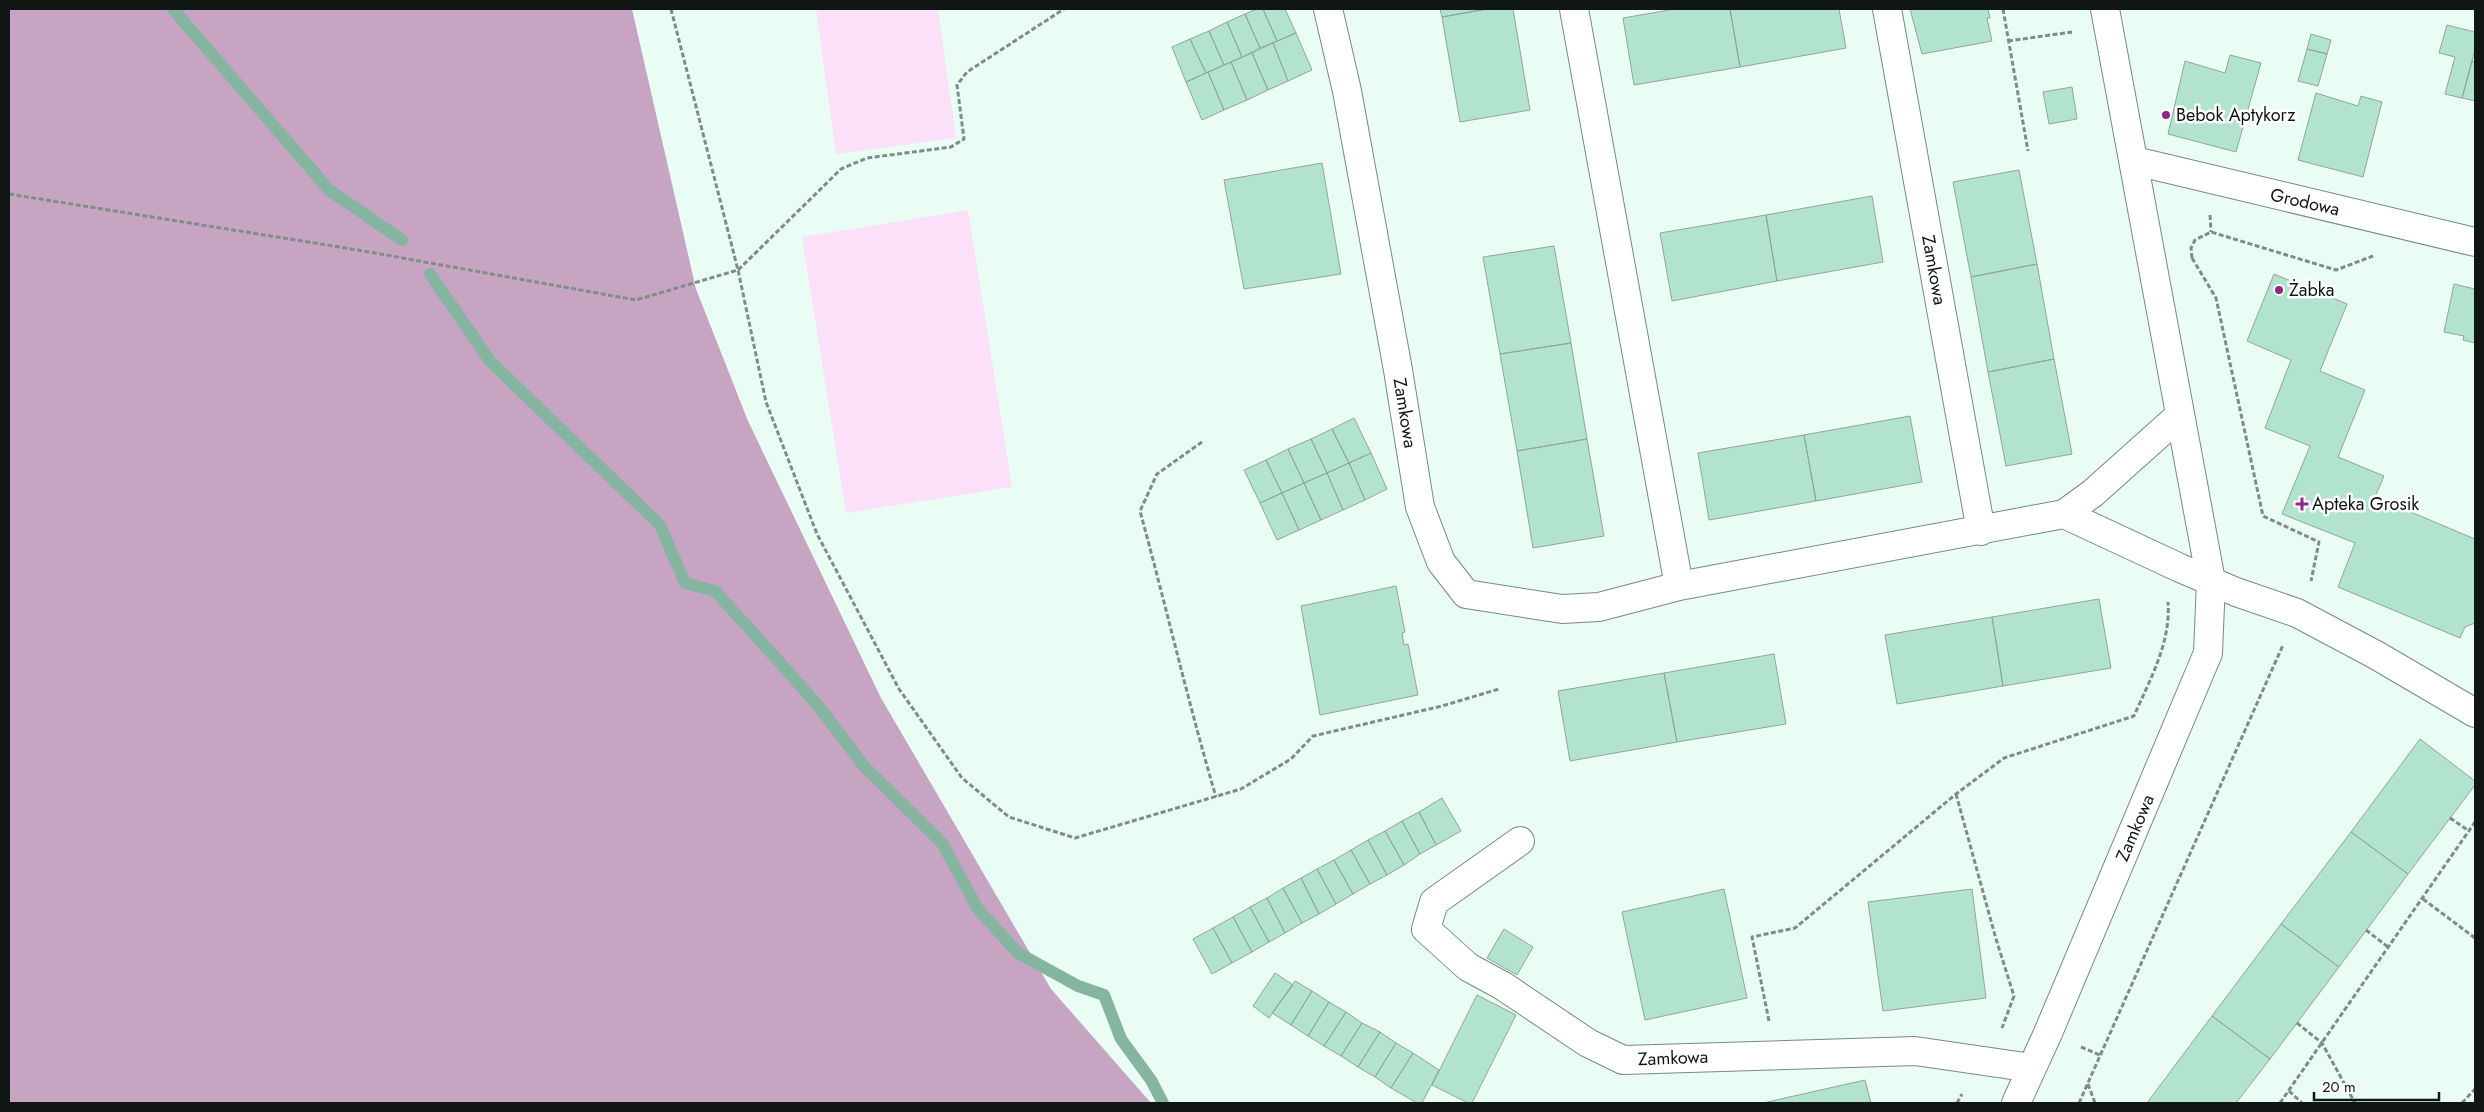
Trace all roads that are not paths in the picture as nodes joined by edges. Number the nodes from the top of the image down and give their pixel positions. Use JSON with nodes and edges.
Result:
{"nodes":[{"id":1,"x":1328,"y":9,"type":"edge"},
{"id":2,"x":1574,"y":9,"type":"edge"},
{"id":3,"x":1887,"y":9,"type":"edge"},
{"id":4,"x":2105,"y":9,"type":"edge"},
{"id":5,"x":2135,"y":161,"type":"junction"},
{"id":6,"x":2475,"y":242,"type":"edge"},
{"id":7,"x":2179,"y":416,"type":"junction"},
{"id":8,"x":2064,"y":514,"type":"junction"},
{"id":9,"x":1981,"y":531,"type":"junction"},
{"id":10,"x":2211,"y":581,"type":"junction"},
{"id":11,"x":1679,"y":586,"type":"junction"},
{"id":12,"x":2475,"y":713,"type":"edge"},
{"id":13,"x":1520,"y":841,"type":"dead end"},
{"id":14,"x":2032,"y":1068,"type":"junction"},
{"id":15,"x":2016,"y":1103,"type":"edge"}],
"edges":[{"from":1,"to":11,"type":"street","name":"Zamkowa"},
{"from":2,"to":11,"type":"street"},
{"from":3,"to":9,"type":"street","name":"Zamkowa"},
{"from":4,"to":5,"type":"street","name":"Zamkowa"},
{"from":5,"to":6,"type":"street","name":"Grodowa"},
{"from":5,"to":7,"type":"street","name":"Zamkowa"},
{"from":7,"to":8,"type":"street","name":"Zamkowa"},
{"from":7,"to":10,"type":"street","name":"Zamkowa"},
{"from":8,"to":9,"type":"street","name":"Zamkowa"},
{"from":8,"to":10,"type":"street"},
{"from":9,"to":11,"type":"street","name":"Zamkowa"},
{"from":10,"to":12,"type":"street"},
{"from":10,"to":14,"type":"street","name":"Zamkowa"},
{"from":13,"to":14,"type":"street","name":"Zamkowa"},
{"from":14,"to":15,"type":"street","name":"Zamkowa"}]}
